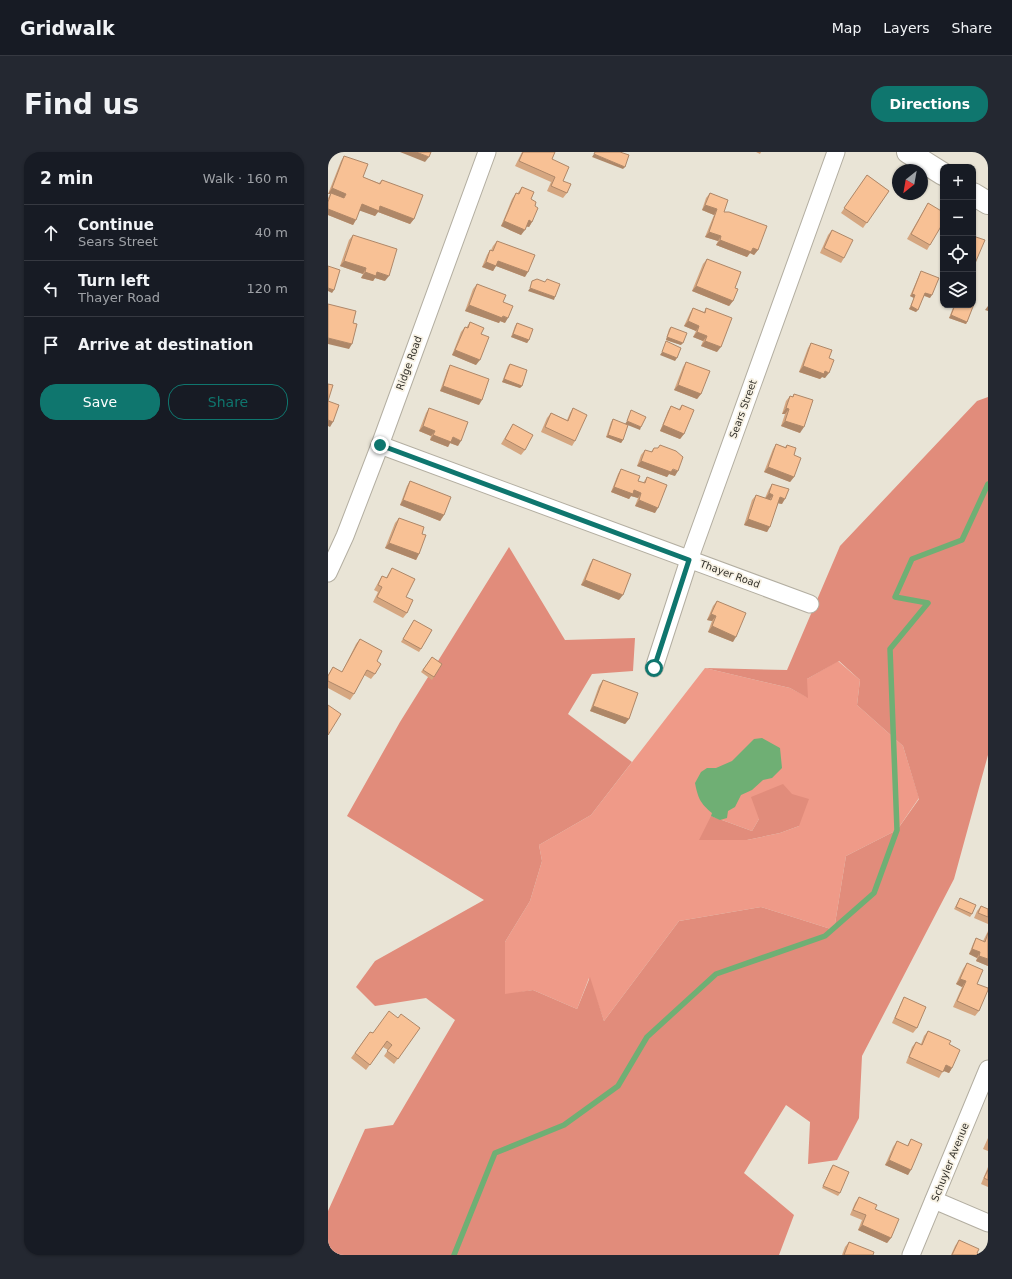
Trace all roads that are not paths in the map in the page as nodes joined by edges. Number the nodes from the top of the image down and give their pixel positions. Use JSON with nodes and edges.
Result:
{"nodes":[{"id":1,"x":487,"y":152,"type":"edge"},
{"id":2,"x":836,"y":152,"type":"edge"},
{"id":3,"x":908,"y":152,"type":"edge"},
{"id":4,"x":940,"y":172,"type":"edge"},
{"id":5,"x":976,"y":196,"type":"edge"},
{"id":6,"x":988,"y":203,"type":"edge"},
{"id":7,"x":380,"y":445,"type":"junction"},
{"id":8,"x":689,"y":560,"type":"junction"},
{"id":9,"x":328,"y":573,"type":"edge"},
{"id":10,"x":810,"y":604,"type":"dead end"},
{"id":11,"x":654,"y":668,"type":"dead end"},
{"id":12,"x":988,"y":1069,"type":"edge"},
{"id":13,"x":934,"y":1200,"type":"junction"},
{"id":14,"x":988,"y":1223,"type":"edge"},
{"id":15,"x":911,"y":1255,"type":"edge"}],
"edges":[{"from":1,"to":7,"type":"street","name":"Ridge Road"},
{"from":2,"to":8,"type":"street","name":"Sears Street"},
{"from":3,"to":4,"type":"main road"},
{"from":5,"to":6,"type":"main road"},
{"from":7,"to":8,"type":"street","name":"Thayer Road"},
{"from":7,"to":9,"type":"street","name":"Ridge Road"},
{"from":8,"to":10,"type":"street","name":"Thayer Road"},
{"from":8,"to":11,"type":"street","name":"Sears Street"},
{"from":12,"to":13,"type":"street","name":"Schuyler Avenue"},
{"from":13,"to":14,"type":"street"},
{"from":13,"to":15,"type":"street","name":"Schuyler Avenue"}]}
